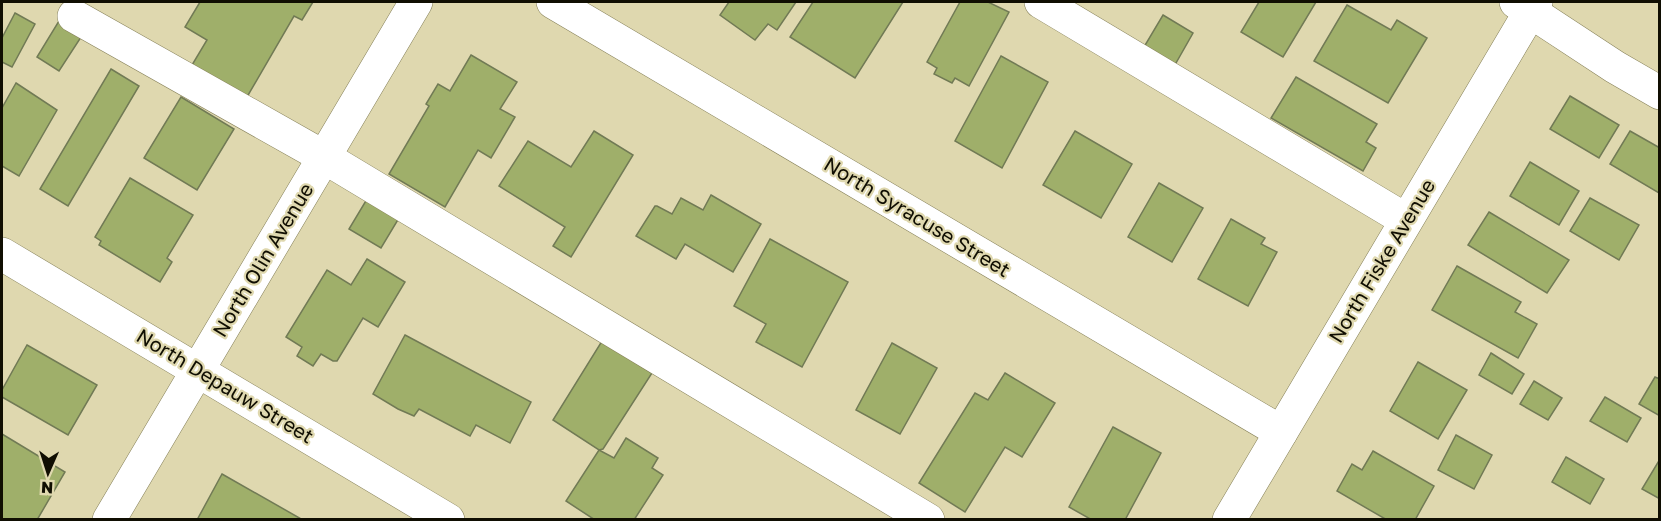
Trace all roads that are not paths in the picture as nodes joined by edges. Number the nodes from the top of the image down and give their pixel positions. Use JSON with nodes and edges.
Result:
{"nodes":[{"id":1,"x":416,"y":2,"type":"edge"},
{"id":2,"x":553,"y":2,"type":"edge"},
{"id":3,"x":1041,"y":2,"type":"edge"},
{"id":4,"x":1528,"y":4,"type":"edge"},
{"id":5,"x":74,"y":16,"type":"dead end"},
{"id":6,"x":1659,"y":93,"type":"edge"},
{"id":7,"x":324,"y":157,"type":"junction"},
{"id":8,"x":1406,"y":220,"type":"junction"},
{"id":9,"x":2,"y":254,"type":"edge"},
{"id":10,"x":198,"y":370,"type":"junction"},
{"id":11,"x":1281,"y":432,"type":"junction"},
{"id":12,"x":109,"y":519,"type":"edge"},
{"id":13,"x":448,"y":519,"type":"edge"},
{"id":14,"x":928,"y":519,"type":"edge"},
{"id":15,"x":1228,"y":519,"type":"edge"}],
"edges":[{"from":1,"to":7,"type":"street","name":"North Olin Avenue"},
{"from":2,"to":11,"type":"street","name":"North Syracuse Street"},
{"from":3,"to":8,"type":"street"},
{"from":4,"to":6,"type":"street"},
{"from":4,"to":8,"type":"street","name":"North Fiske Avenue"},
{"from":5,"to":7,"type":"street"},
{"from":7,"to":10,"type":"street","name":"North Olin Avenue"},
{"from":7,"to":14,"type":"street"},
{"from":8,"to":11,"type":"street","name":"North Fiske Avenue"},
{"from":9,"to":10,"type":"street","name":"North Depauw Street"},
{"from":10,"to":12,"type":"street","name":"North Olin Avenue"},
{"from":10,"to":13,"type":"street","name":"North Depauw Street"},
{"from":11,"to":15,"type":"street","name":"North Fiske Avenue"}]}
